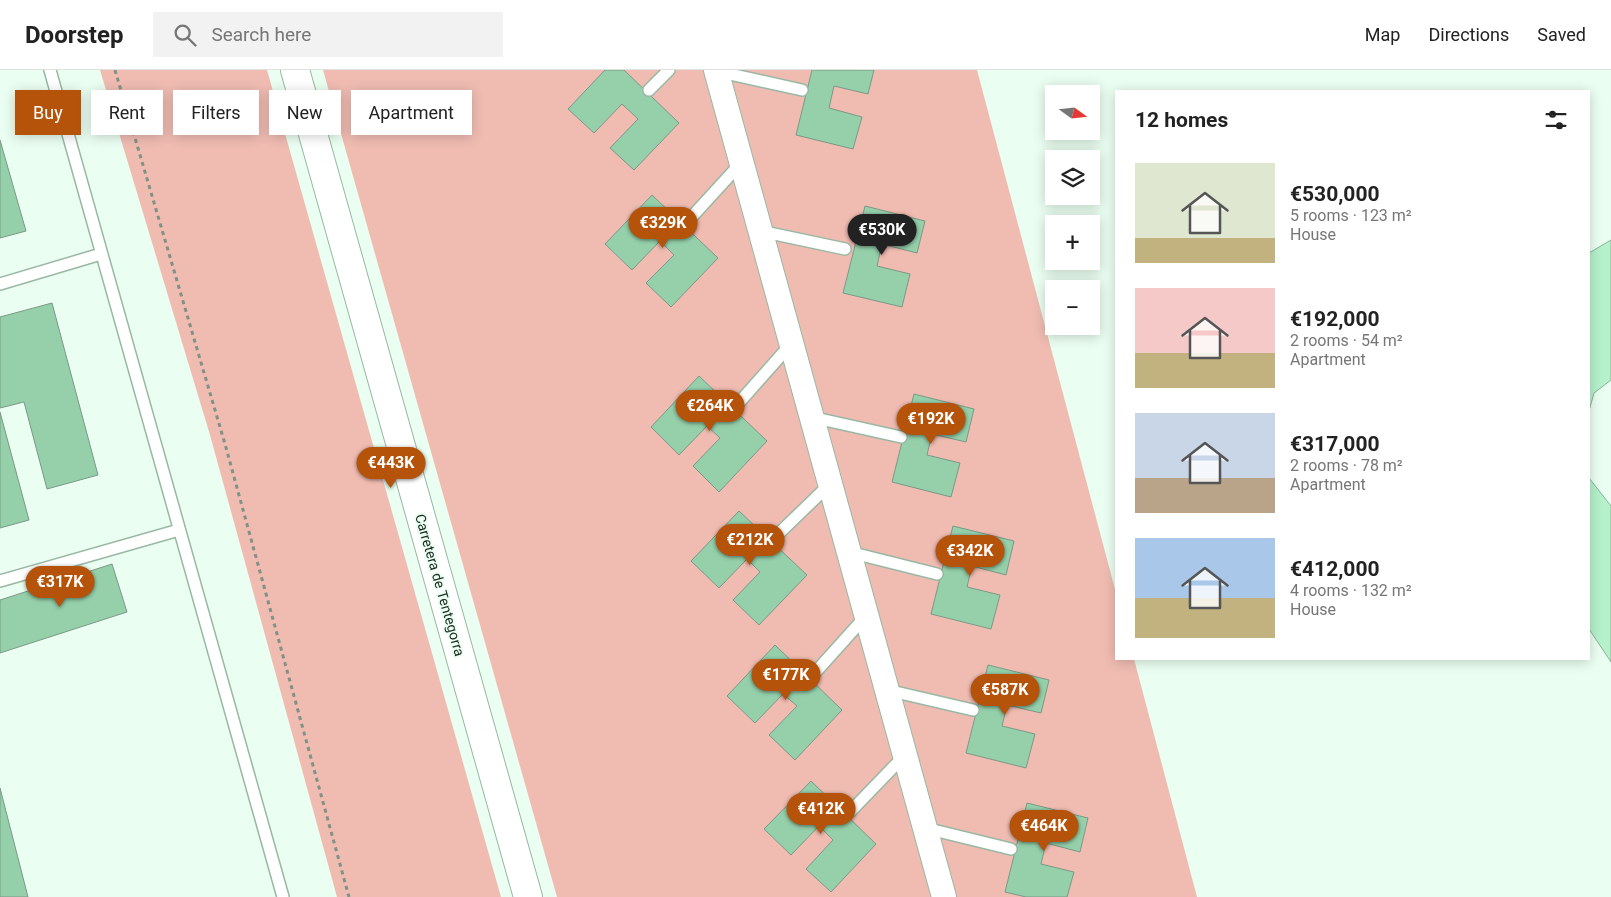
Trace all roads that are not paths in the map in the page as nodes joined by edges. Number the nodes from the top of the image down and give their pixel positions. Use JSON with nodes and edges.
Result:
{"nodes":[{"id":1,"x":50,"y":70,"type":"edge"},
{"id":2,"x":295,"y":70,"type":"edge"},
{"id":3,"x":669,"y":70,"type":"edge"},
{"id":4,"x":716,"y":70,"type":"edge"},
{"id":5,"x":649,"y":90,"type":"dead end"},
{"id":6,"x":802,"y":90,"type":"dead end"},
{"id":7,"x":741,"y":163,"type":"junction"},
{"id":8,"x":688,"y":221,"type":"dead end"},
{"id":9,"x":760,"y":231,"type":"junction"},
{"id":10,"x":845,"y":249,"type":"dead end"},
{"id":11,"x":101,"y":254,"type":"junction"},
{"id":12,"x":0,"y":284,"type":"edge"},
{"id":13,"x":791,"y":344,"type":"junction"},
{"id":14,"x":736,"y":406,"type":"dead end"},
{"id":15,"x":811,"y":417,"type":"junction"},
{"id":16,"x":901,"y":437,"type":"dead end"},
{"id":17,"x":830,"y":484,"type":"junction"},
{"id":18,"x":179,"y":530,"type":"junction"},
{"id":19,"x":772,"y":540,"type":"dead end"},
{"id":20,"x":849,"y":552,"type":"junction"},
{"id":21,"x":937,"y":574,"type":"dead end"},
{"id":22,"x":0,"y":581,"type":"edge"},
{"id":23,"x":866,"y":616,"type":"junction"},
{"id":24,"x":812,"y":676,"type":"dead end"},
{"id":25,"x":887,"y":690,"type":"junction"},
{"id":26,"x":973,"y":710,"type":"dead end"},
{"id":27,"x":905,"y":755,"type":"junction"},
{"id":28,"x":850,"y":812,"type":"dead end"},
{"id":29,"x":925,"y":828,"type":"junction"},
{"id":30,"x":1011,"y":849,"type":"dead end"},
{"id":31,"x":940,"y":895,"type":"edge"},
{"id":32,"x":283,"y":897,"type":"edge"},
{"id":33,"x":528,"y":897,"type":"edge"}],
"edges":[{"from":1,"to":11,"type":"lane"},
{"from":2,"to":33,"type":"main road","name":"Carretera de Tentegorra"},
{"from":3,"to":5,"type":"lane"},
{"from":4,"to":6,"type":"lane"},
{"from":4,"to":7,"type":"street"},
{"from":7,"to":8,"type":"lane"},
{"from":7,"to":9,"type":"street"},
{"from":9,"to":10,"type":"lane"},
{"from":9,"to":13,"type":"street"},
{"from":11,"to":12,"type":"lane"},
{"from":11,"to":18,"type":"lane"},
{"from":13,"to":14,"type":"lane"},
{"from":13,"to":15,"type":"street"},
{"from":15,"to":16,"type":"lane"},
{"from":15,"to":17,"type":"street"},
{"from":17,"to":19,"type":"lane"},
{"from":17,"to":20,"type":"street"},
{"from":18,"to":22,"type":"lane"},
{"from":18,"to":32,"type":"lane"},
{"from":20,"to":21,"type":"lane"},
{"from":20,"to":23,"type":"street"},
{"from":23,"to":24,"type":"lane"},
{"from":23,"to":25,"type":"street"},
{"from":25,"to":26,"type":"lane"},
{"from":25,"to":27,"type":"street"},
{"from":27,"to":28,"type":"lane"},
{"from":27,"to":29,"type":"street"},
{"from":29,"to":30,"type":"lane"},
{"from":29,"to":31,"type":"street"}]}
